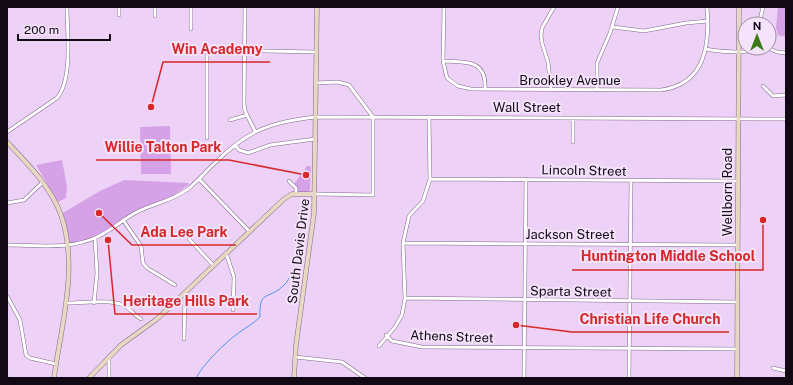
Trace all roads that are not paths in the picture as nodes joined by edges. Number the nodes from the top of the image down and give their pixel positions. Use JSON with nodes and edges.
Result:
{"nodes":[{"id":1,"x":67,"y":7,"type":"edge"},
{"id":2,"x":119,"y":7,"type":"edge"},
{"id":3,"x":155,"y":7,"type":"edge"},
{"id":4,"x":191,"y":7,"type":"edge"},
{"id":5,"x":244,"y":7,"type":"edge"},
{"id":6,"x":317,"y":7,"type":"edge"},
{"id":7,"x":444,"y":7,"type":"edge"},
{"id":8,"x":554,"y":7,"type":"edge"},
{"id":9,"x":618,"y":7,"type":"edge"},
{"id":10,"x":707,"y":7,"type":"edge"},
{"id":11,"x":119,"y":15,"type":"dead end"},
{"id":12,"x":155,"y":16,"type":"dead end"},
{"id":13,"x":708,"y":21,"type":"junction"},
{"id":14,"x":613,"y":27,"type":"junction"},
{"id":15,"x":191,"y":29,"type":"dead end"},
{"id":16,"x":706,"y":49,"type":"junction"},
{"id":17,"x":245,"y":50,"type":"junction"},
{"id":18,"x":737,"y":51,"type":"edge"},
{"id":19,"x":316,"y":52,"type":"junction"},
{"id":20,"x":738,"y":56,"type":"edge"},
{"id":21,"x":443,"y":61,"type":"junction"},
{"id":22,"x":316,"y":84,"type":"junction"},
{"id":23,"x":763,"y":86,"type":"dead end"},
{"id":24,"x":485,"y":89,"type":"junction"},
{"id":25,"x":551,"y":89,"type":"junction"},
{"id":26,"x":597,"y":89,"type":"junction"},
{"id":27,"x":786,"y":95,"type":"edge"},
{"id":28,"x":247,"y":115,"type":"junction"},
{"id":29,"x":316,"y":117,"type":"junction"},
{"id":30,"x":372,"y":117,"type":"junction"},
{"id":31,"x":429,"y":117,"type":"junction"},
{"id":32,"x":573,"y":118,"type":"junction"},
{"id":33,"x":738,"y":119,"type":"junction"},
{"id":34,"x":786,"y":119,"type":"edge"},
{"id":35,"x":230,"y":120,"type":"dead end"},
{"id":36,"x":255,"y":131,"type":"junction"},
{"id":37,"x":7,"y":132,"type":"edge"},
{"id":38,"x":207,"y":138,"type":"dead end"},
{"id":39,"x":315,"y":139,"type":"junction"},
{"id":40,"x":7,"y":142,"type":"edge"},
{"id":41,"x":573,"y":142,"type":"dead end"},
{"id":42,"x":235,"y":145,"type":"junction"},
{"id":43,"x":199,"y":179,"type":"junction"},
{"id":44,"x":430,"y":179,"type":"junction"},
{"id":45,"x":526,"y":179,"type":"junction"},
{"id":46,"x":289,"y":181,"type":"dead end"},
{"id":47,"x":631,"y":181,"type":"junction"},
{"id":48,"x":737,"y":181,"type":"junction"},
{"id":49,"x":42,"y":183,"type":"junction"},
{"id":50,"x":296,"y":194,"type":"junction"},
{"id":51,"x":315,"y":194,"type":"junction"},
{"id":52,"x":7,"y":203,"type":"edge"},
{"id":53,"x":123,"y":220,"type":"junction"},
{"id":54,"x":250,"y":232,"type":"junction"},
{"id":55,"x":95,"y":238,"type":"junction"},
{"id":56,"x":189,"y":239,"type":"dead end"},
{"id":57,"x":403,"y":242,"type":"junction"},
{"id":58,"x":525,"y":244,"type":"junction"},
{"id":59,"x":7,"y":245,"type":"edge"},
{"id":60,"x":68,"y":245,"type":"junction"},
{"id":61,"x":630,"y":245,"type":"junction"},
{"id":62,"x":737,"y":245,"type":"junction"},
{"id":63,"x":226,"y":254,"type":"junction"},
{"id":64,"x":213,"y":265,"type":"junction"},
{"id":65,"x":175,"y":285,"type":"dead end"},
{"id":66,"x":185,"y":293,"type":"junction"},
{"id":67,"x":7,"y":296,"type":"edge"},
{"id":68,"x":405,"y":298,"type":"junction"},
{"id":69,"x":525,"y":301,"type":"junction"},
{"id":70,"x":630,"y":302,"type":"junction"},
{"id":71,"x":737,"y":302,"type":"junction"},
{"id":72,"x":66,"y":303,"type":"junction"},
{"id":73,"x":94,"y":303,"type":"junction"},
{"id":74,"x":233,"y":310,"type":"dead end"},
{"id":75,"x":141,"y":318,"type":"dead end"},
{"id":76,"x":386,"y":335,"type":"junction"},
{"id":77,"x":184,"y":339,"type":"dead end"},
{"id":78,"x":379,"y":346,"type":"dead end"},
{"id":79,"x":524,"y":347,"type":"junction"},
{"id":80,"x":630,"y":348,"type":"junction"},
{"id":81,"x":737,"y":349,"type":"junction"},
{"id":82,"x":109,"y":357,"type":"junction"},
{"id":83,"x":295,"y":357,"type":"junction"},
{"id":84,"x":56,"y":364,"type":"junction"},
{"id":85,"x":773,"y":368,"type":"dead end"},
{"id":86,"x":786,"y":371,"type":"edge"},
{"id":87,"x":54,"y":378,"type":"edge"},
{"id":88,"x":89,"y":378,"type":"edge"},
{"id":89,"x":109,"y":378,"type":"edge"},
{"id":90,"x":294,"y":378,"type":"edge"},
{"id":91,"x":365,"y":378,"type":"edge"},
{"id":92,"x":524,"y":378,"type":"edge"},
{"id":93,"x":629,"y":378,"type":"edge"},
{"id":94,"x":737,"y":378,"type":"edge"}],
"edges":[{"from":1,"to":37,"type":"street"},
{"from":2,"to":11,"type":"street"},
{"from":3,"to":12,"type":"street"},
{"from":4,"to":15,"type":"street"},
{"from":5,"to":17,"type":"street"},
{"from":6,"to":19,"type":"street","name":"South Davis Drive"},
{"from":7,"to":21,"type":"street","name":"Brookley Avenue"},
{"from":8,"to":25,"type":"street"},
{"from":9,"to":14,"type":"street"},
{"from":10,"to":13,"type":"street","name":"Brookley Avenue"},
{"from":13,"to":14,"type":"street"},
{"from":13,"to":16,"type":"street","name":"Brookley Avenue"},
{"from":14,"to":26,"type":"street"},
{"from":16,"to":18,"type":"street"},
{"from":16,"to":26,"type":"street","name":"Brookley Avenue"},
{"from":17,"to":19,"type":"street"},
{"from":17,"to":28,"type":"street"},
{"from":17,"to":38,"type":"street"},
{"from":19,"to":22,"type":"street","name":"South Davis Drive"},
{"from":20,"to":33,"type":"street","name":"Wellborn Road"},
{"from":21,"to":24,"type":"street","name":"Brookley Avenue"},
{"from":21,"to":24,"type":"street"},
{"from":22,"to":29,"type":"street","name":"South Davis Drive"},
{"from":22,"to":30,"type":"street"},
{"from":23,"to":27,"type":"street"},
{"from":24,"to":25,"type":"street","name":"Brookley Avenue"},
{"from":25,"to":26,"type":"street","name":"Brookley Avenue"},
{"from":28,"to":35,"type":"street"},
{"from":28,"to":36,"type":"street"},
{"from":29,"to":30,"type":"street","name":"Wall Street"},
{"from":29,"to":36,"type":"street","name":"Wall Street"},
{"from":29,"to":39,"type":"street","name":"South Davis Drive"},
{"from":30,"to":31,"type":"street","name":"Wall Street"},
{"from":30,"to":51,"type":"street"},
{"from":31,"to":32,"type":"street","name":"Wall Street"},
{"from":31,"to":44,"type":"street"},
{"from":32,"to":33,"type":"street","name":"Wall Street"},
{"from":32,"to":41,"type":"street"},
{"from":33,"to":34,"type":"street","name":"Wall Street"},
{"from":33,"to":48,"type":"street","name":"Wellborn Road"},
{"from":36,"to":42,"type":"street","name":"Wall Street"},
{"from":39,"to":42,"type":"street"},
{"from":39,"to":51,"type":"street","name":"South Davis Drive"},
{"from":40,"to":49,"type":"street"},
{"from":42,"to":43,"type":"street","name":"Wall Street"},
{"from":43,"to":53,"type":"street","name":"Wall Street"},
{"from":43,"to":54,"type":"street"},
{"from":44,"to":45,"type":"street","name":"Lincoln Street"},
{"from":44,"to":57,"type":"street"},
{"from":45,"to":47,"type":"street","name":"Lincoln Street"},
{"from":45,"to":58,"type":"street"},
{"from":46,"to":50,"type":"street"},
{"from":47,"to":48,"type":"street","name":"Lincoln Street"},
{"from":47,"to":61,"type":"street"},
{"from":48,"to":62,"type":"street","name":"Wellborn Road"},
{"from":49,"to":52,"type":"street"},
{"from":49,"to":60,"type":"street"},
{"from":50,"to":51,"type":"street"},
{"from":50,"to":54,"type":"street"},
{"from":51,"to":83,"type":"street","name":"South Davis Drive"},
{"from":53,"to":55,"type":"street","name":"Wall Street"},
{"from":53,"to":65,"type":"street"},
{"from":54,"to":63,"type":"street"},
{"from":55,"to":60,"type":"street","name":"Wall Street"},
{"from":55,"to":73,"type":"street"},
{"from":56,"to":64,"type":"street"},
{"from":57,"to":58,"type":"street","name":"Jackson Street"},
{"from":57,"to":68,"type":"street"},
{"from":58,"to":61,"type":"street","name":"Jackson Street"},
{"from":58,"to":69,"type":"street"},
{"from":59,"to":60,"type":"street","name":"Wall Street"},
{"from":60,"to":72,"type":"street"},
{"from":61,"to":62,"type":"street","name":"Jackson Street"},
{"from":61,"to":70,"type":"street"},
{"from":62,"to":71,"type":"street","name":"Wellborn Road"},
{"from":63,"to":64,"type":"street"},
{"from":63,"to":74,"type":"street"},
{"from":64,"to":66,"type":"street"},
{"from":66,"to":77,"type":"street"},
{"from":66,"to":82,"type":"street"},
{"from":67,"to":84,"type":"street"},
{"from":68,"to":69,"type":"street","name":"Sparta Street"},
{"from":68,"to":76,"type":"street"},
{"from":69,"to":70,"type":"street","name":"Sparta Street"},
{"from":69,"to":79,"type":"street"},
{"from":70,"to":71,"type":"street","name":"Sparta Street"},
{"from":70,"to":80,"type":"street"},
{"from":71,"to":81,"type":"street","name":"Wellborn Road"},
{"from":72,"to":73,"type":"street"},
{"from":72,"to":84,"type":"street"},
{"from":73,"to":75,"type":"street"},
{"from":76,"to":78,"type":"street"},
{"from":76,"to":79,"type":"street","name":"Athens Street"},
{"from":79,"to":80,"type":"street","name":"Athens Street"},
{"from":79,"to":92,"type":"street"},
{"from":80,"to":81,"type":"street","name":"Athens Street"},
{"from":80,"to":93,"type":"street"},
{"from":81,"to":94,"type":"street","name":"Wellborn Road"},
{"from":82,"to":88,"type":"street"},
{"from":82,"to":89,"type":"street"},
{"from":83,"to":90,"type":"street","name":"South Davis Drive"},
{"from":83,"to":91,"type":"street"},
{"from":84,"to":87,"type":"street"},
{"from":85,"to":86,"type":"street"}]}
